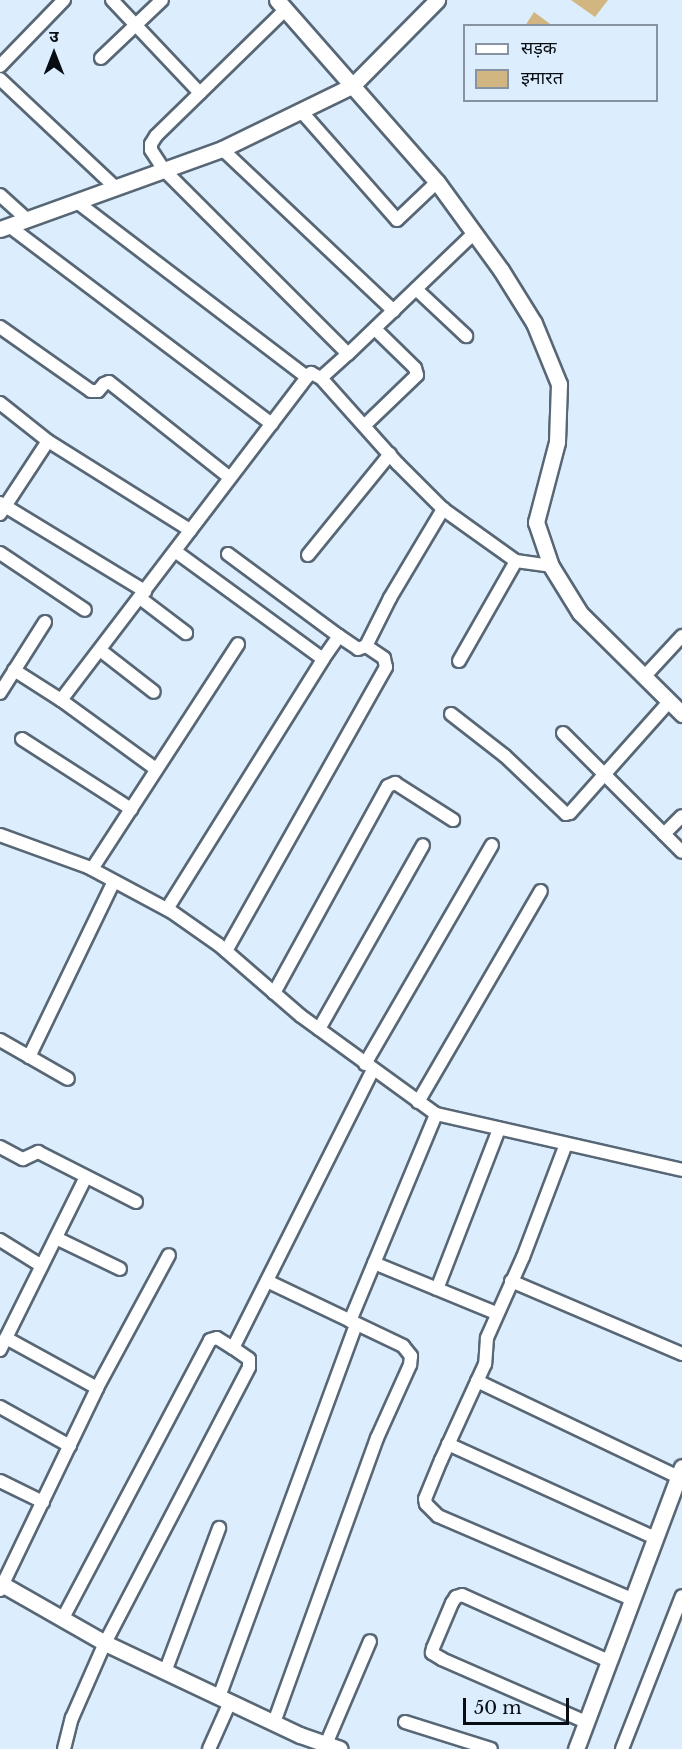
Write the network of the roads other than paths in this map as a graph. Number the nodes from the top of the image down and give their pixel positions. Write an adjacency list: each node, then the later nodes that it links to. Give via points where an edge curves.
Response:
1 (64, 0): 8 (street)
2 (112, 0): 6 (street)
3 (162, 0): 6 (street)
4 (437, 0): 10 (street)
5 (281, 5): 10 (street); 11 (street)
6 (137, 24): 7 (street); 11 (street)
7 (101, 58)
8 (0, 66)
9 (0, 79): 16 (street)
10 (352, 86): 12 (street); 15 (street)
11 (200, 93): 14 (street, via 151,144 154,158)
12 (301, 111): 13 (street); 15 (street, via 397,220)
13 (222, 149): 14 (street); 23 (street)
14 (164, 170): 16 (street); 27 (street)
15 (437, 182): 21 (street)
16 (116, 188): 18 (street)
17 (0, 195): 19 (street)
18 (77, 202): 19 (street); 28 (street)
19 (27, 219): 20 (street)
20 (4, 227): 31 (street)
21 (474, 233): 22 (street); 44 (street, via 534,322 559,384 557,442 536,522)
22 (416, 289): 23 (street); 26 (street)
23 (394, 310): 25 (street)
24 (0, 327): 35 (street, via 91,391 98,391 109,382)
25 (375, 329): 27 (street); 32 (street, via 415,368 417,375)
26 (465, 336)
27 (348, 354): 29 (street)
28 (307, 376): 29 (street, via 311,373); 31 (street)
29 (321, 378): 32 (street)
30 (0, 403): 33 (street)
31 (272, 424): 35 (street)
32 (365, 425): 34 (street)
33 (48, 441): 36 (street); 38 (street)
34 (390, 454): 37 (street); 42 (street)
35 (230, 478): 38 (street)
36 (1, 507): 45 (street)
37 (442, 509): 43 (street); 52 (street)
38 (190, 530): 39 (street)
39 (175, 551): 45 (street); 54 (street)
40 (0, 553): 46 (street)
41 (228, 554): 49 (street)
42 (308, 555)
43 (516, 561): 44 (street); 55 (street)
44 (550, 566): 57 (street, via 580,613)
45 (143, 595): 48 (street); 53 (street)
46 (85, 610)
47 (45, 622): 56 (street)
48 (186, 633)
49 (339, 636): 52 (street, via 358,649); 54 (street)
50 (682, 636): 57 (street)
51 (238, 644): 66 (street)
52 (366, 646): 80 (street, via 384,658 386,667)
53 (100, 650): 58 (street); 60 (street)
54 (323, 659): 79 (street)
55 (459, 661)
56 (14, 670): 59 (street); 60 (street)
57 (644, 677): 61 (street)
58 (154, 692)
59 (0, 693)
60 (61, 700): 66 (street)
61 (669, 702): 63 (street); 67 (street)
62 (451, 714): 67 (street, via 505,756 566,814)
63 (682, 714)
64 (563, 734): 67 (street)
65 (22, 739): 68 (street)
66 (156, 769): 68 (street)
67 (605, 773): 71 (street)
68 (131, 809): 76 (street)
69 (682, 816): 71 (street)
70 (453, 820): 81 (street, via 395,783 388,786)
71 (664, 834): 75 (street)
72 (0, 835): 76 (street)
73 (492, 845): 85 (street)
74 (423, 846): 82 (street)
75 (682, 852)
76 (92, 869): 77 (street)
77 (114, 881): 79 (street); 84 (street)
78 (541, 891): 87 (street)
79 (167, 909): 80 (street)
80 (226, 951): 81 (street)
81 (274, 993): 82 (street)
82 (319, 1029): 85 (street)
83 (0, 1040): 84 (street)
84 (29, 1057): 86 (street)
85 (369, 1067): 87 (street); 101 (street)
86 (68, 1079)
87 (418, 1102): 88 (street)
88 (436, 1114): 89 (street); 98 (street)
89 (499, 1129): 90 (street); 103 (street)
90 (566, 1144): 92 (street); 102 (street)
91 (0, 1147): 93 (street, via 23,1159 38,1152)
92 (682, 1170)
93 (86, 1177): 94 (street); 95 (street)
94 (136, 1202)
95 (56, 1238): 99 (street); 100 (street)
96 (0, 1240): 99 (street)
97 (169, 1255): 111 (street)
98 (374, 1263): 103 (street); 105 (street)
99 (42, 1266): 106 (street)
100 (120, 1269)
101 (267, 1281): 105 (street); 107 (street)
102 (511, 1281): 104 (street); 109 (street)
103 (437, 1289): 104 (street)
104 (496, 1313): 110 (street, via 487,1338 485,1364)
105 (353, 1323): 128 (street); 129 (street, via 408,1350 410,1365 377,1438)
106 (6, 1338): 108 (street); 111 (street)
107 (233, 1348): 123 (street, via 217,1338 210,1340); 125 (street, via 249,1359 249,1366)
108 (0, 1350)
109 (682, 1354)
110 (477, 1381): 113 (street); 115 (street)
111 (97, 1389): 114 (street)
112 (0, 1407): 114 (street)
113 (448, 1444): 119 (street); 122 (street, via 425,1499 438,1516)
114 (70, 1446): 117 (street)
115 (680, 1472): 119 (street)
116 (0, 1480): 117 (street)
117 (43, 1502): 120 (street)
118 (219, 1528): 127 (street)
119 (656, 1538): 122 (street)
120 (1, 1586): 123 (street)
121 (682, 1596): 137 (street)
122 (632, 1599): 126 (street)
123 (63, 1618): 125 (street)
124 (370, 1641): 132 (street)
125 (105, 1643): 127 (street); 133 (street, via 72,1718)
126 (609, 1661): 131 (street); 131 (street, via 462,1595 452,1603 433,1648 432,1653 442,1659)
127 (165, 1672): 128 (street)
128 (225, 1700): 129 (street); 134 (street)
129 (274, 1722): 132 (street)
130 (405, 1722): 135 (street)
131 (586, 1722): 136 (street)
132 (330, 1748)
133 (64, 1749)
134 (210, 1749)
135 (491, 1749)
136 (576, 1749)
137 (622, 1749)

